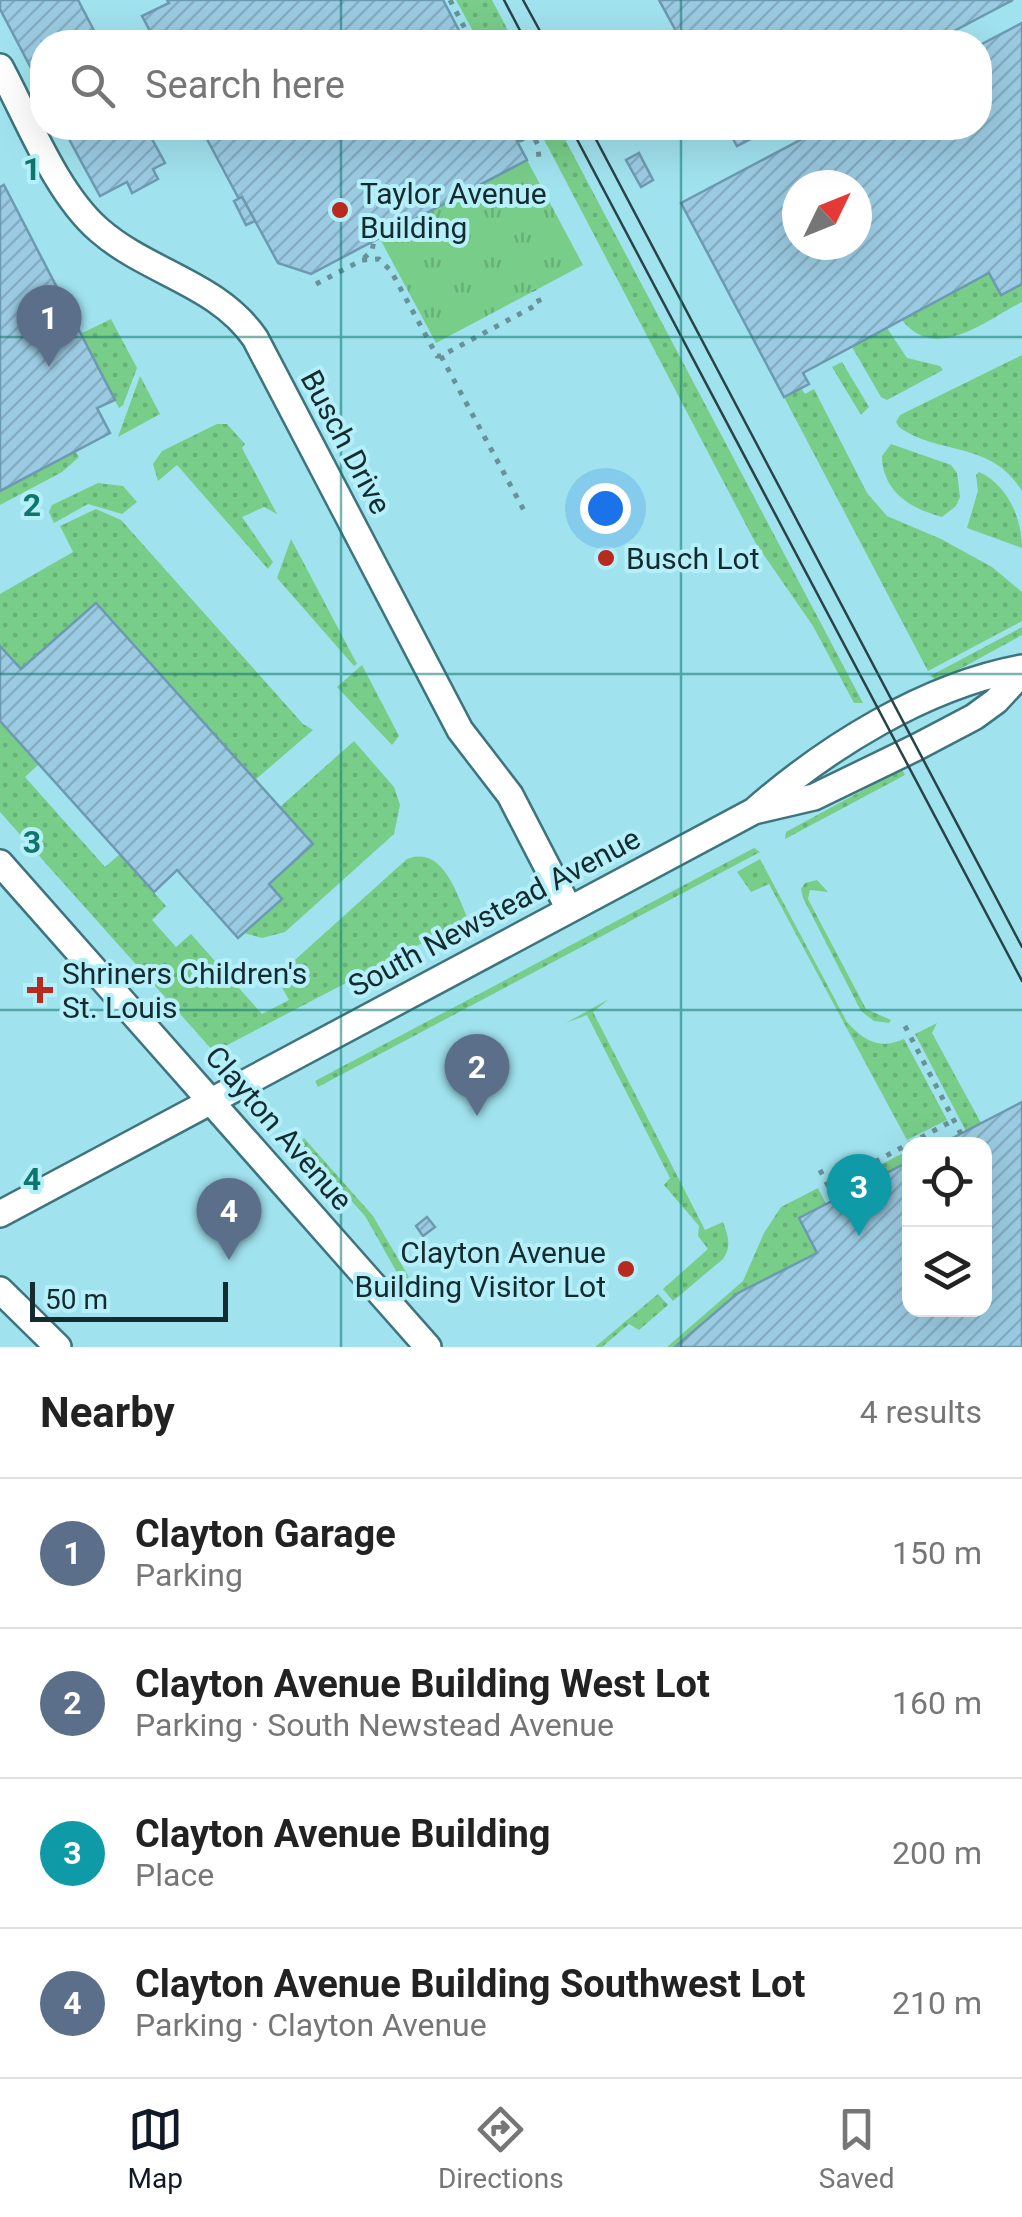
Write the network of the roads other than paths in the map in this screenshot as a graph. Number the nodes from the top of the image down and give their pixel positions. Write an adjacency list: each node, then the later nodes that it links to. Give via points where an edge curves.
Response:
1 (0, 67): 2 (street, Busch Drive)
2 (30, 124)
3 (38, 140): 7 (street, Busch Drive, via 91,222 123,248 226,304 255,338 460,730 510,795)
4 (1022, 670): 5 (street, South Newstead Avenue, via 957,684 854,738); 5 (street, South Newstead Avenue, via 974,717 814,796)
5 (754, 811): 7 (street, South Newstead Avenue)
6 (0, 863): 8 (street, Clayton Avenue)
7 (569, 909): 8 (street, South Newstead Avenue)
8 (210, 1100): 9 (street, South Newstead Avenue); 12 (street, Clayton Avenue)
9 (0, 1214)
10 (0, 1290): 11 (street)
11 (58, 1347)
12 (428, 1347)

